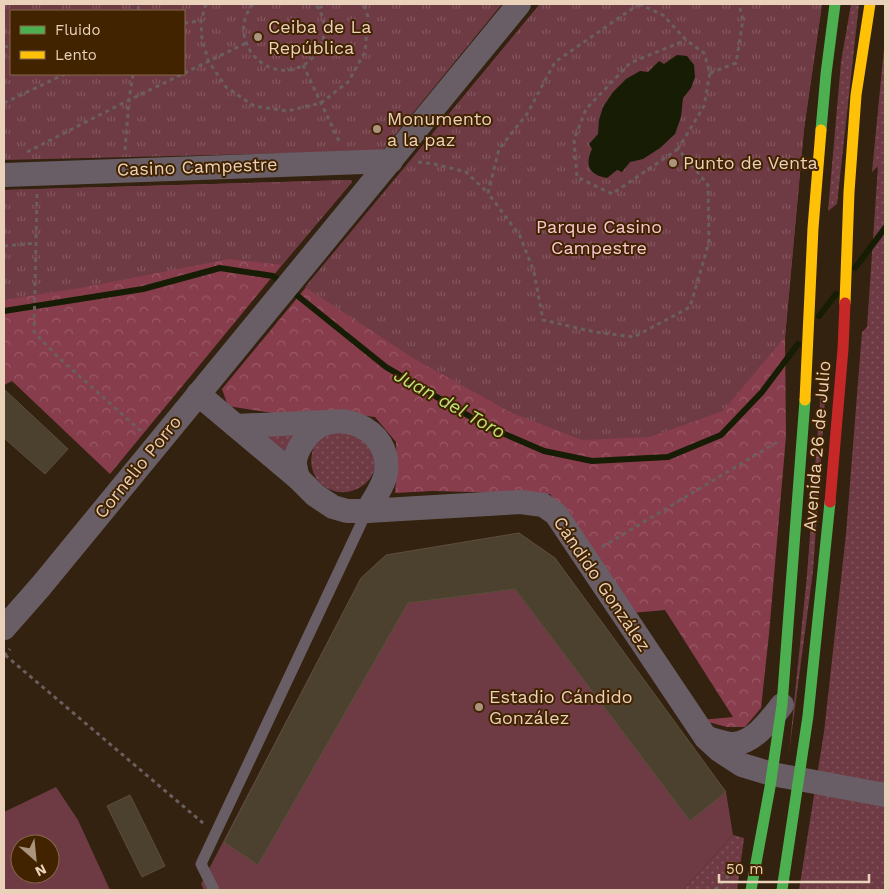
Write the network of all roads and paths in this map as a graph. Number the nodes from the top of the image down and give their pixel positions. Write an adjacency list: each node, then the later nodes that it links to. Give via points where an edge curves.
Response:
1 (139, 4): 13 (path)
2 (206, 4): 14 (path)
3 (253, 4): 17 (path, via 244,19)
4 (315, 4): 12 (path)
5 (328, 4): 12 (path)
6 (364, 4): 27 (path, via 368,17 365,52 348,82)
7 (519, 4): 31 (street)
8 (639, 4): 16 (path, via 663,15); 35 (path, via 556,62 526,114 499,149)
9 (739, 4): 21 (path, via 743,20 736,63)
10 (835, 4): 48 (main road, Avenida 26 de Julio, via 813,228 806,388)
11 (870, 4): 51 (main road, Avenida 26 de Julio, via 856,95 843,349 830,505 810,706)
12 (319, 8): 19 (path, via 325,31 322,44 314,57)
13 (138, 10)
14 (201, 21): 15 (path); 18 (path, via 202,40)
15 (185, 24)
16 (686, 40): 21 (path, via 704,53); 29 (path, via 630,63 586,109 574,140 577,177 612,194)
17 (246, 43): 18 (path); 19 (path, via 262,64 290,70)
18 (209, 62): 20 (path); 27 (path, via 226,87 254,106 288,111)
19 (303, 65): 27 (path)
20 (185, 73)
21 (710, 73): 29 (path, via 704,106)
22 (63, 75): 26 (path)
23 (133, 75): 25 (path)
24 (182, 75): 25 (path)
25 (129, 100): 30 (path); 32 (path)
26 (4, 103)
27 (321, 103): 28 (path)
28 (340, 144)
29 (678, 149): 35 (path, via 708,185 709,242 690,307 634,337 543,320 534,272 520,236)
30 (26, 152)
31 (391, 160): 32 (street, Casino Campestre); 35 (path, via 434,164 466,172); 38 (street, Cornelio Porro)
32 (123, 170): 33 (street, Casino Campestre)
33 (4, 174)
34 (38, 189): 36 (path)
35 (488, 193)
36 (36, 243): 37 (path); 42 (path, via 34,332)
37 (4, 246)
38 (198, 394): 40 (street, Cándido González); 42 (street, Cornelio Porro)
39 (333, 422): 40 (street); 43 (street, via 316,427 298,449 295,463); 44 (street, via 362,425 383,448 385,478)
40 (236, 426): 43 (street, Cándido González)
41 (786, 436): 45 (path)
42 (156, 445): 46 (street, Cornelio Porro)
43 (298, 478): 44 (street, Cándido González, via 333,507)
44 (367, 511): 45 (street, Cándido González, via 521,502 543,504 556,514); 53 (lane)
45 (584, 557): 49 (street, Cándido González)
46 (4, 628)
47 (6, 654): 53 (path)
48 (782, 705): 49 (street, via 766,726 750,738 734,744); 50 (main road, Avenida 26 de Julio)
49 (706, 738): 50 (street, Cándido González, via 742,764)
50 (772, 774): 51 (street, Cándido González); 57 (main road, Avenida 26 de Julio)
51 (799, 779): 52 (street, Cándido González); 58 (main road, Avenida 26 de Julio)
52 (885, 794)
53 (215, 834): 55 (lane, via 201,864)
54 (731, 873): 56 (path)
55 (214, 890)
56 (715, 890)
57 (751, 890)
58 (782, 890)

